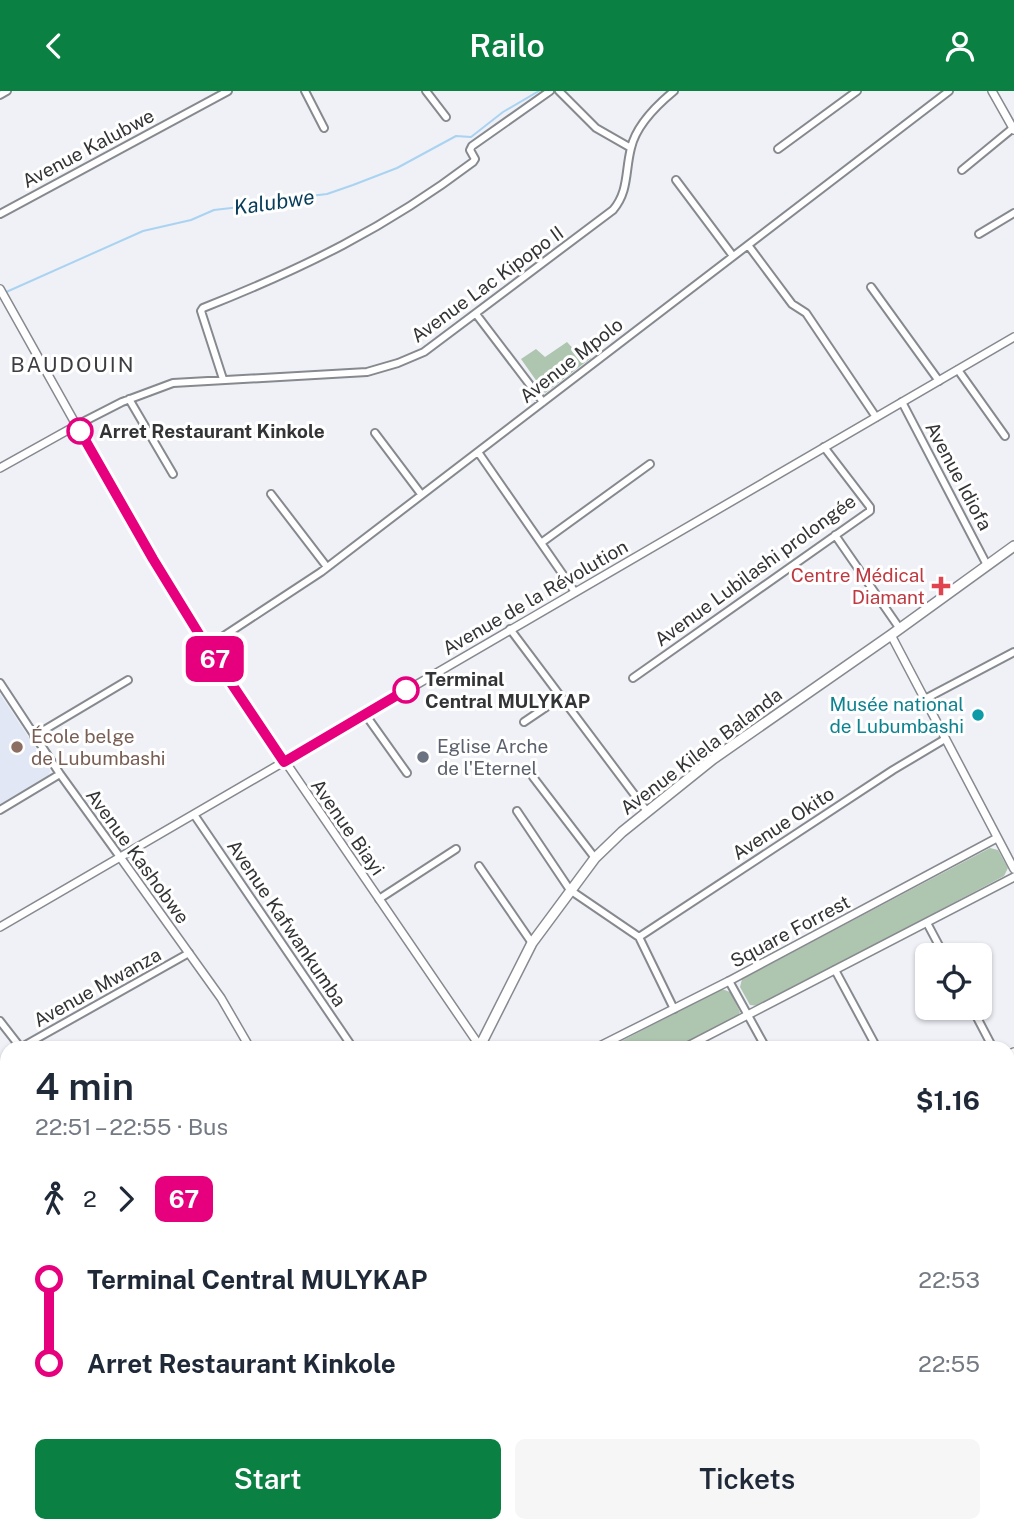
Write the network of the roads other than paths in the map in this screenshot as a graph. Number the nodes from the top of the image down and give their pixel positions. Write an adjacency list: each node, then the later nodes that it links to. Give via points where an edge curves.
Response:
1 (7, 91): 11 (street)
2 (228, 91): 20 (street, Avenue Kalubwe)
3 (305, 91): 13 (street)
4 (426, 91): 12 (street)
5 (550, 91): 29 (street, via 472,146 473,162 408,209 286,275 203,307)
6 (559, 91): 15 (street, via 596,128)
7 (674, 91): 15 (street, Avenue Lac Kipopo II, via 647,119)
8 (858, 91): 16 (street)
9 (949, 91): 22 (street, Avenue Mpolo)
10 (992, 91): 14 (street)
11 (0, 95)
12 (446, 117)
13 (324, 128)
14 (1013, 129): 17 (street)
15 (631, 148): 26 (street, Avenue Lac Kipopo II, via 626,187 613,210)
16 (778, 149)
17 (962, 170)
18 (676, 180): 23 (street)
19 (1014, 213): 21 (street)
20 (0, 214)
21 (979, 234)
22 (748, 245): 23 (street, Avenue Mpolo); 34 (street, via 792,304 806,313)
23 (733, 256): 32 (street, Avenue Mpolo)
24 (871, 287): 30 (street)
25 (1, 291): 35 (street, Avenue Biayi)
26 (477, 314): 29 (street, Avenue Lac Kipopo II, via 424,352 378,369); 32 (street)
27 (1014, 337): 28 (street, Avenue de la Révolution)
28 (958, 370): 30 (street, Avenue de la Révolution); 37 (street)
29 (223, 379): 31 (street, Avenue Lac Kipopo II, via 173,383)
30 (939, 381): 33 (street, Avenue de la Révolution)
31 (129, 399): 35 (street, Avenue Lac Kipopo II); 42 (street)
32 (543, 402): 39 (street, Avenue Mpolo)
33 (902, 402): 34 (street, Avenue de la Révolution); 48 (street, Avenue Idiofa)
34 (876, 418): 38 (street, Avenue de la Révolution)
35 (77, 425): 41 (street); 54 (street, Avenue Biayi)
36 (375, 433): 44 (street)
37 (1005, 436)
38 (824, 447): 45 (street, Avenue Lubilashi prolongée, via 871,508); 50 (street, Avenue de la Révolution)
39 (478, 452): 44 (street, Avenue Mpolo); 46 (street)
40 (650, 464): 46 (street)
41 (0, 468)
42 (173, 474)
43 (271, 494): 49 (street)
44 (421, 494): 49 (street, Avenue Mpolo)
45 (835, 535): 52 (street); 56 (street, Avenue Lubilashi prolongée)
46 (541, 543): 50 (street)
47 (1014, 546): 48 (main road, Avenue Kilela Balanda)
48 (987, 565): 52 (main road, Avenue Kilela Balanda)
49 (327, 567): 54 (street, Avenue Mpolo)
50 (575, 591): 51 (street, Avenue de la Révolution)
51 (510, 629): 59 (street); 61 (street, Avenue de la Révolution)
52 (900, 629): 53 (main road, Avenue Kilela Balanda)
53 (891, 635): 60 (street); 70 (main road, Avenue Kilela Balanda)
54 (207, 647): 65 (street, Avenue Biayi)
55 (1014, 652): 60 (street)
56 (633, 678)
57 (128, 680): 63 (street)
58 (0, 683): 63 (street, Avenue Kashobwe)
59 (561, 697): 62 (street); 70 (street)
60 (925, 699): 64 (street)
61 (365, 714): 65 (street, Avenue de la Révolution); 66 (street)
62 (524, 722)
63 (34, 736): 67 (street, Avenue Kashobwe)
64 (945, 739): 73 (street); 84 (street, Avenue Okito)
65 (284, 762): 72 (street, Avenue de la Révolution); 81 (street, Avenue Biayi)
66 (407, 773)
67 (60, 774): 69 (street); 75 (street, Avenue Kashobwe)
68 (533, 778): 76 (street)
69 (0, 810)
70 (646, 810): 76 (main road, Avenue Kilela Balanda)
71 (517, 811): 80 (street)
72 (195, 815): 75 (street, Avenue de la Révolution); 97 (street, Avenue Kafwankumba)
73 (998, 838): 78 (street); 89 (street, Square Forrest)
74 (456, 849): 81 (street)
75 (120, 857): 83 (street, Avenue de la Révolution); 87 (street, Avenue Kashobwe)
76 (596, 858): 80 (main road, Avenue Kilela Balanda)
77 (479, 866): 85 (street)
78 (1014, 869)
79 (1014, 877): 82 (street)
80 (570, 890): 84 (street); 85 (main road, Avenue Kilela Balanda)
81 (379, 899): 98 (street, Avenue Biayi)
82 (927, 923): 86 (street); 88 (street)
83 (0, 927)
84 (639, 937): 90 (street)
85 (532, 943): 99 (main road, Avenue Kilela Balanda)
86 (938, 943)
87 (189, 953): 95 (street, Avenue Mwanza); 96 (street, Avenue Kashobwe)
88 (835, 969): 91 (street); 103 (street)
89 (729, 981): 90 (street, Square Forrest); 91 (street)
90 (674, 1009): 100 (street, Square Forrest)
91 (748, 1015): 101 (street); 102 (street)
92 (978, 1020): 104 (street)
93 (0, 1021): 94 (street)
94 (16, 1041)
95 (33, 1041)
96 (246, 1041)
97 (348, 1041)
98 (476, 1041)
99 (483, 1041)
100 (610, 1041)
101 (698, 1041)
102 (761, 1041)
103 (873, 1041)
104 (989, 1041)

